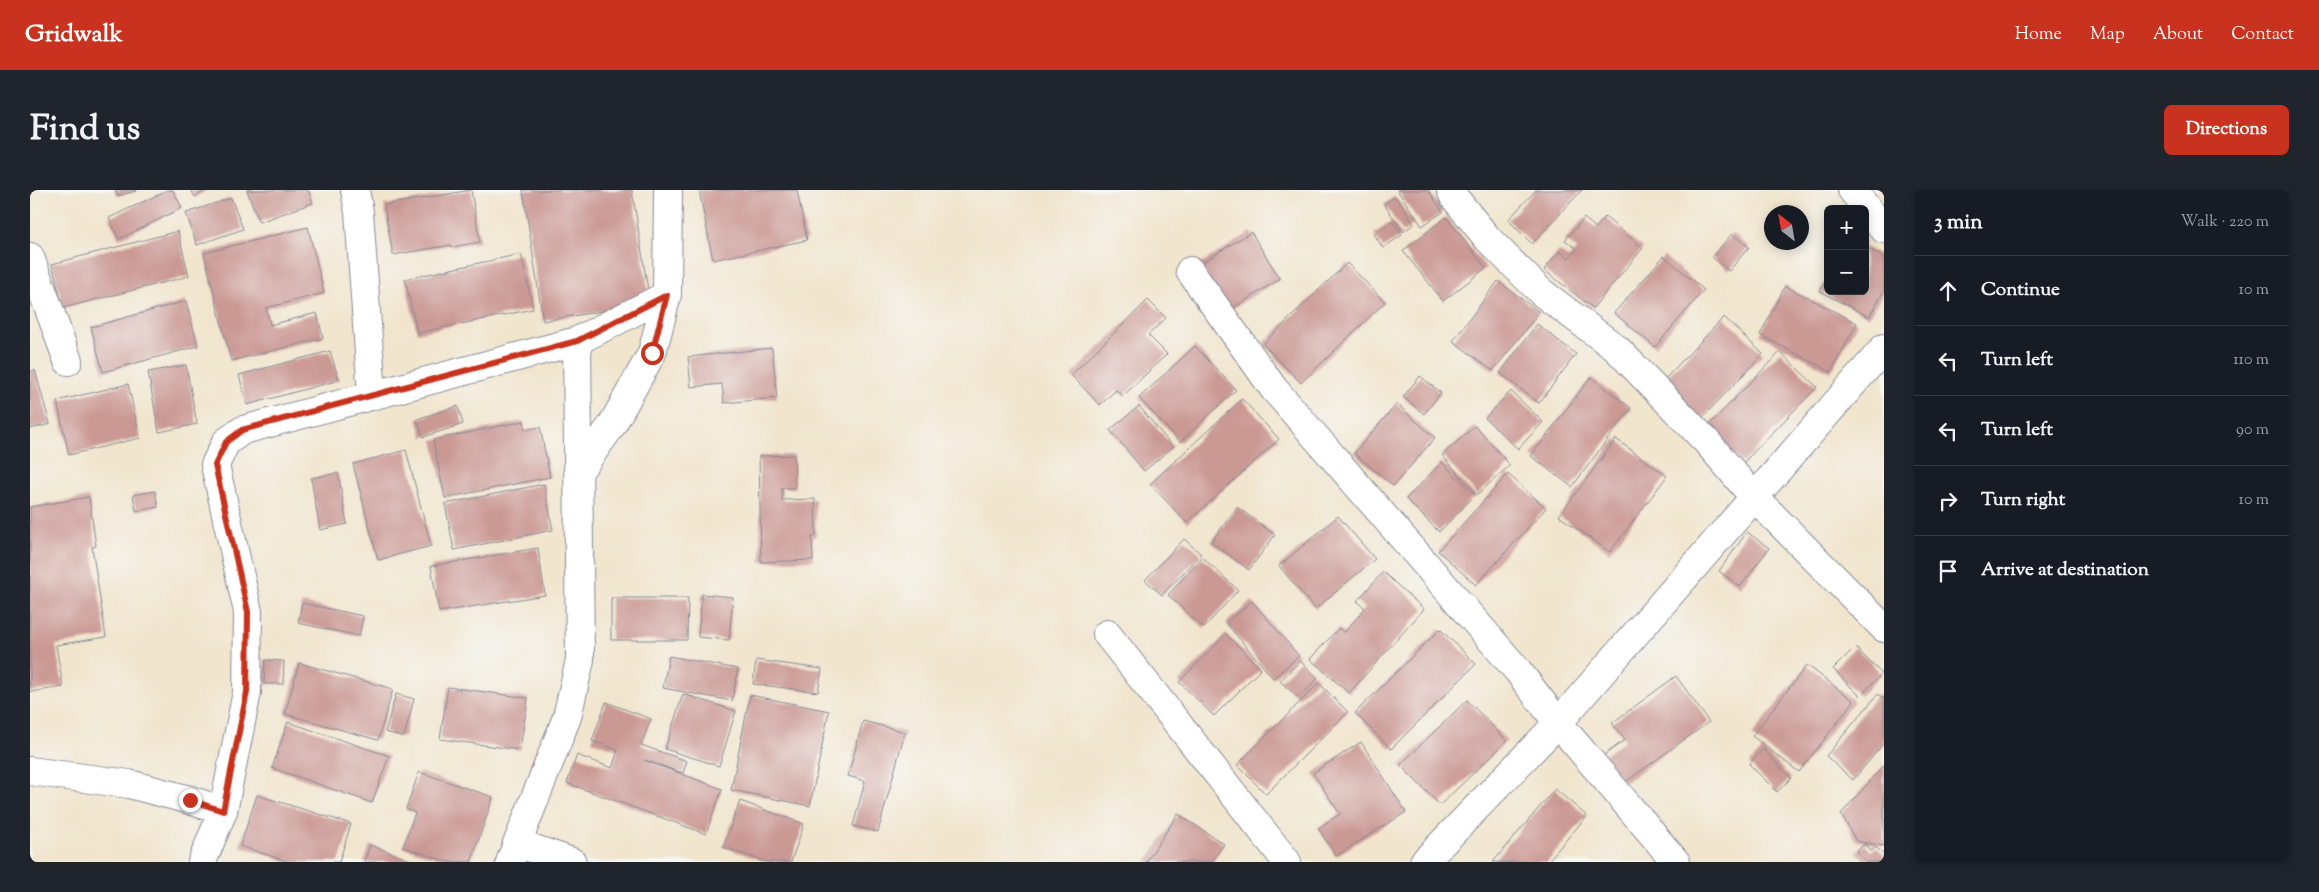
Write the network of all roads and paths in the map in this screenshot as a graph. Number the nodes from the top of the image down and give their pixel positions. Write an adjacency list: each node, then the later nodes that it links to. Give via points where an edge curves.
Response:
1 (355, 190): 12 (street)
2 (668, 190): 8 (street)
3 (1451, 190): 14 (street, via 1488,239 1541,292 1617,349 1707,442)
4 (1852, 190): 5 (street)
5 (1884, 229)
6 (30, 257): 11 (street)
7 (1190, 271): 17 (street, via 1274,389 1518,671)
8 (667, 295): 9 (street); 13 (street, via 652,353 612,425)
9 (577, 341): 12 (street); 13 (street)
10 (1884, 348): 14 (street)
11 (68, 360)
12 (372, 396): 19 (street, via 242,430 226,442 215,465 248,612 247,692)
13 (579, 472): 20 (street, via 580,660 567,717)
14 (1754, 497): 15 (street); 17 (street)
15 (1884, 628)
16 (1107, 634): 23 (street)
17 (1558, 723): 24 (street); 25 (street)
18 (30, 771): 19 (street, via 129,784)
19 (223, 811): 21 (street)
20 (514, 852): 22 (street)
21 (202, 862)
22 (572, 862)
23 (1287, 862)
24 (1424, 862)
25 (1676, 862)

